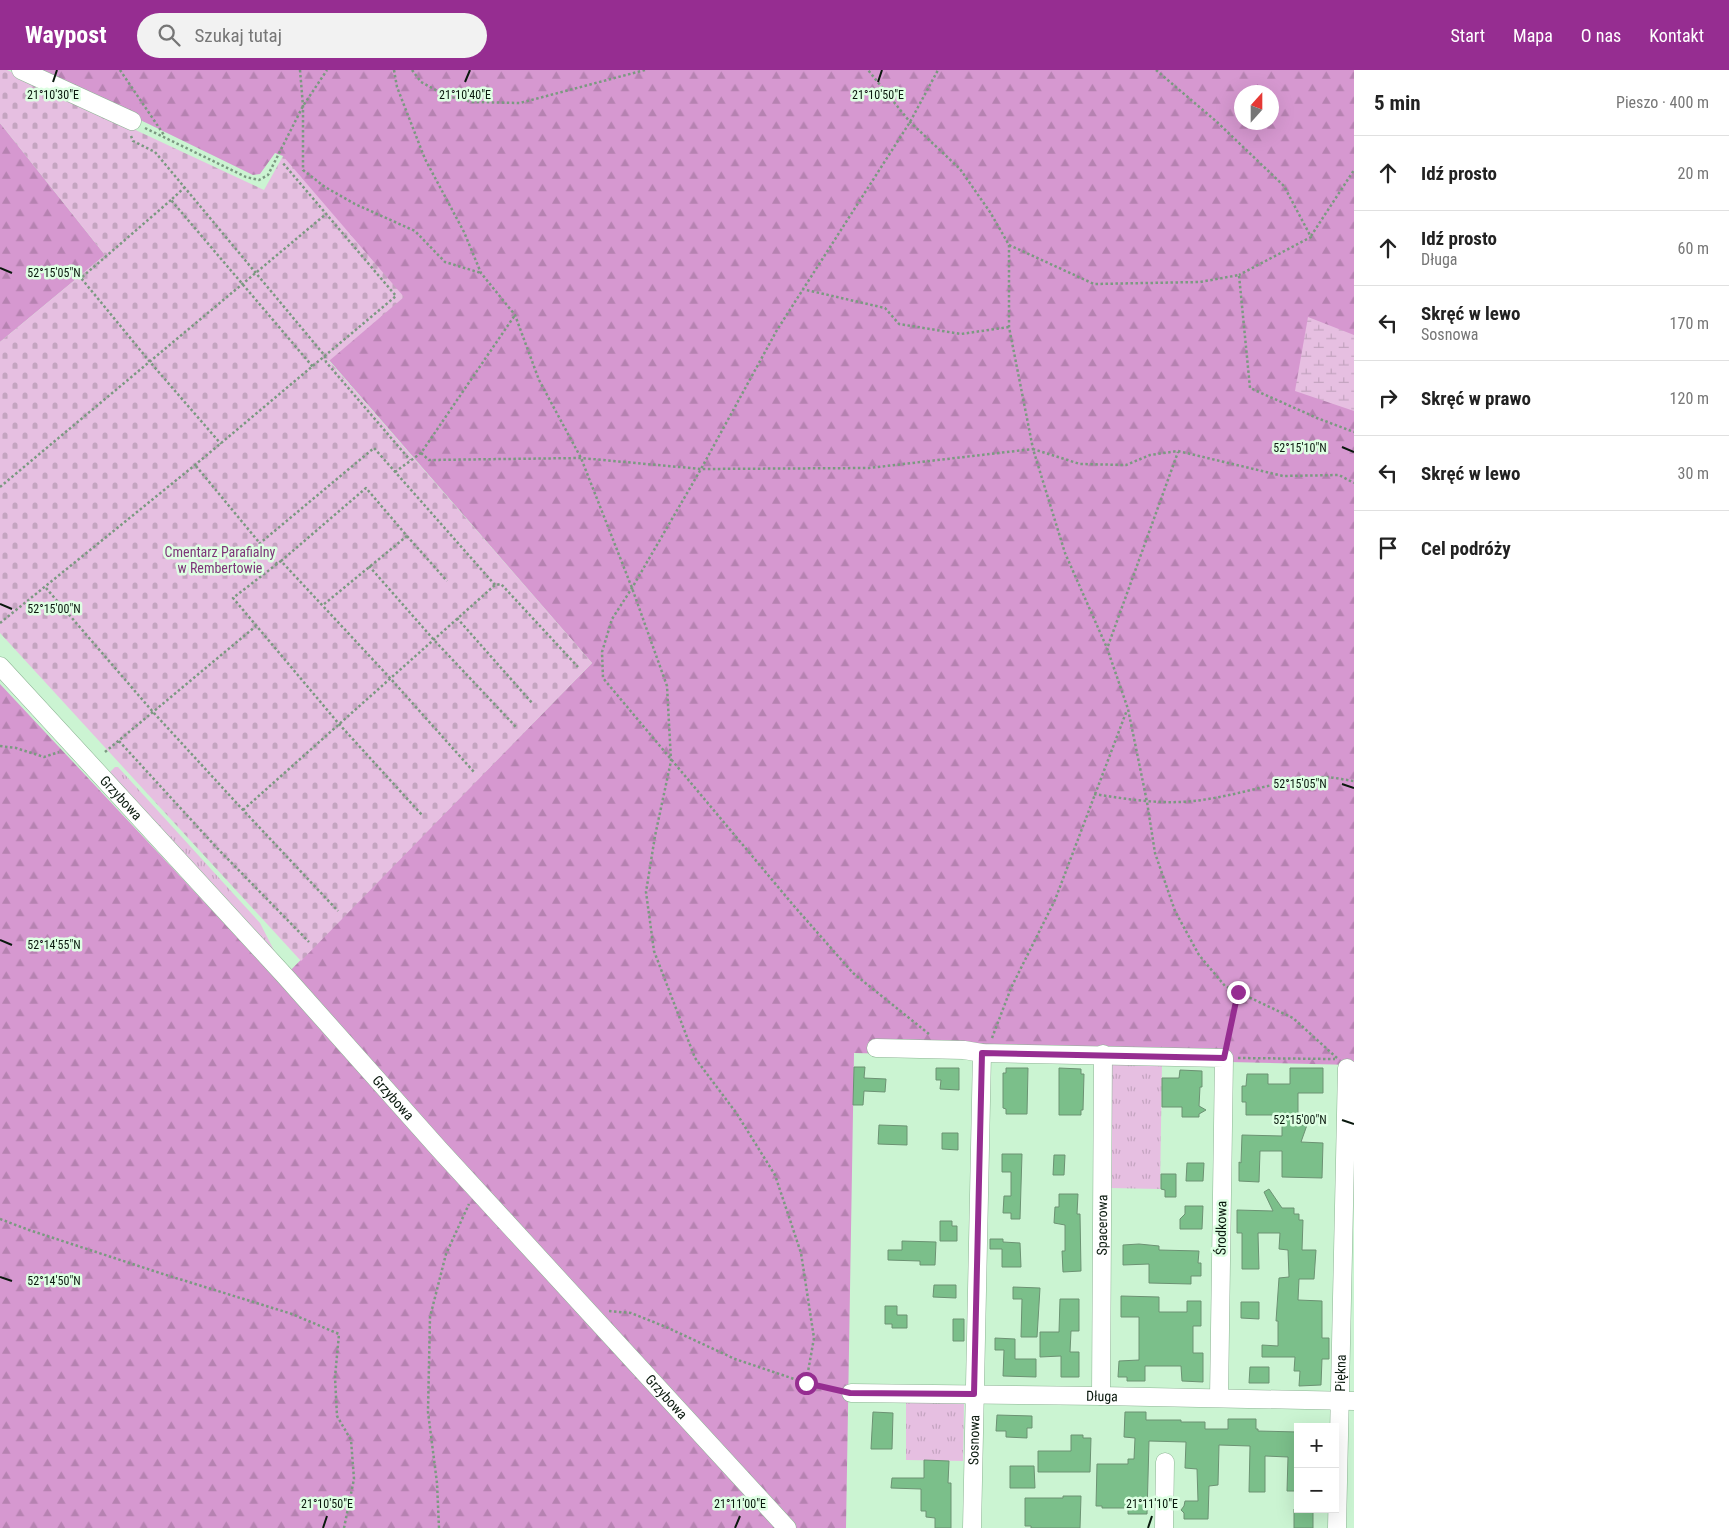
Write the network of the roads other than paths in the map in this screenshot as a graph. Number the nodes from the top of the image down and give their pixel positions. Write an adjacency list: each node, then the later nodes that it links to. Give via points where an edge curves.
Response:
1 (21, 70): 2 (street)
2 (131, 128)
3 (0, 666): 14 (street, Grzybowa)
4 (876, 1048): 5 (street)
5 (982, 1053): 6 (street); 9 (street, Sosnowa)
6 (1103, 1054): 10 (street, Spacerowa); 11 (street, Środkowa, via 1224,1058)
7 (1346, 1068): 12 (street, Piękna)
8 (850, 1393): 9 (street, Długa)
9 (974, 1394): 10 (street, Długa); 15 (street, Sosnowa)
10 (1100, 1396): 11 (street, Długa)
11 (1219, 1398): 12 (street, Długa)
12 (1347, 1402): 17 (street, Piękna)
13 (1165, 1462): 16 (street)
14 (787, 1528)
15 (972, 1528)
16 (1164, 1528)
17 (1338, 1528)

